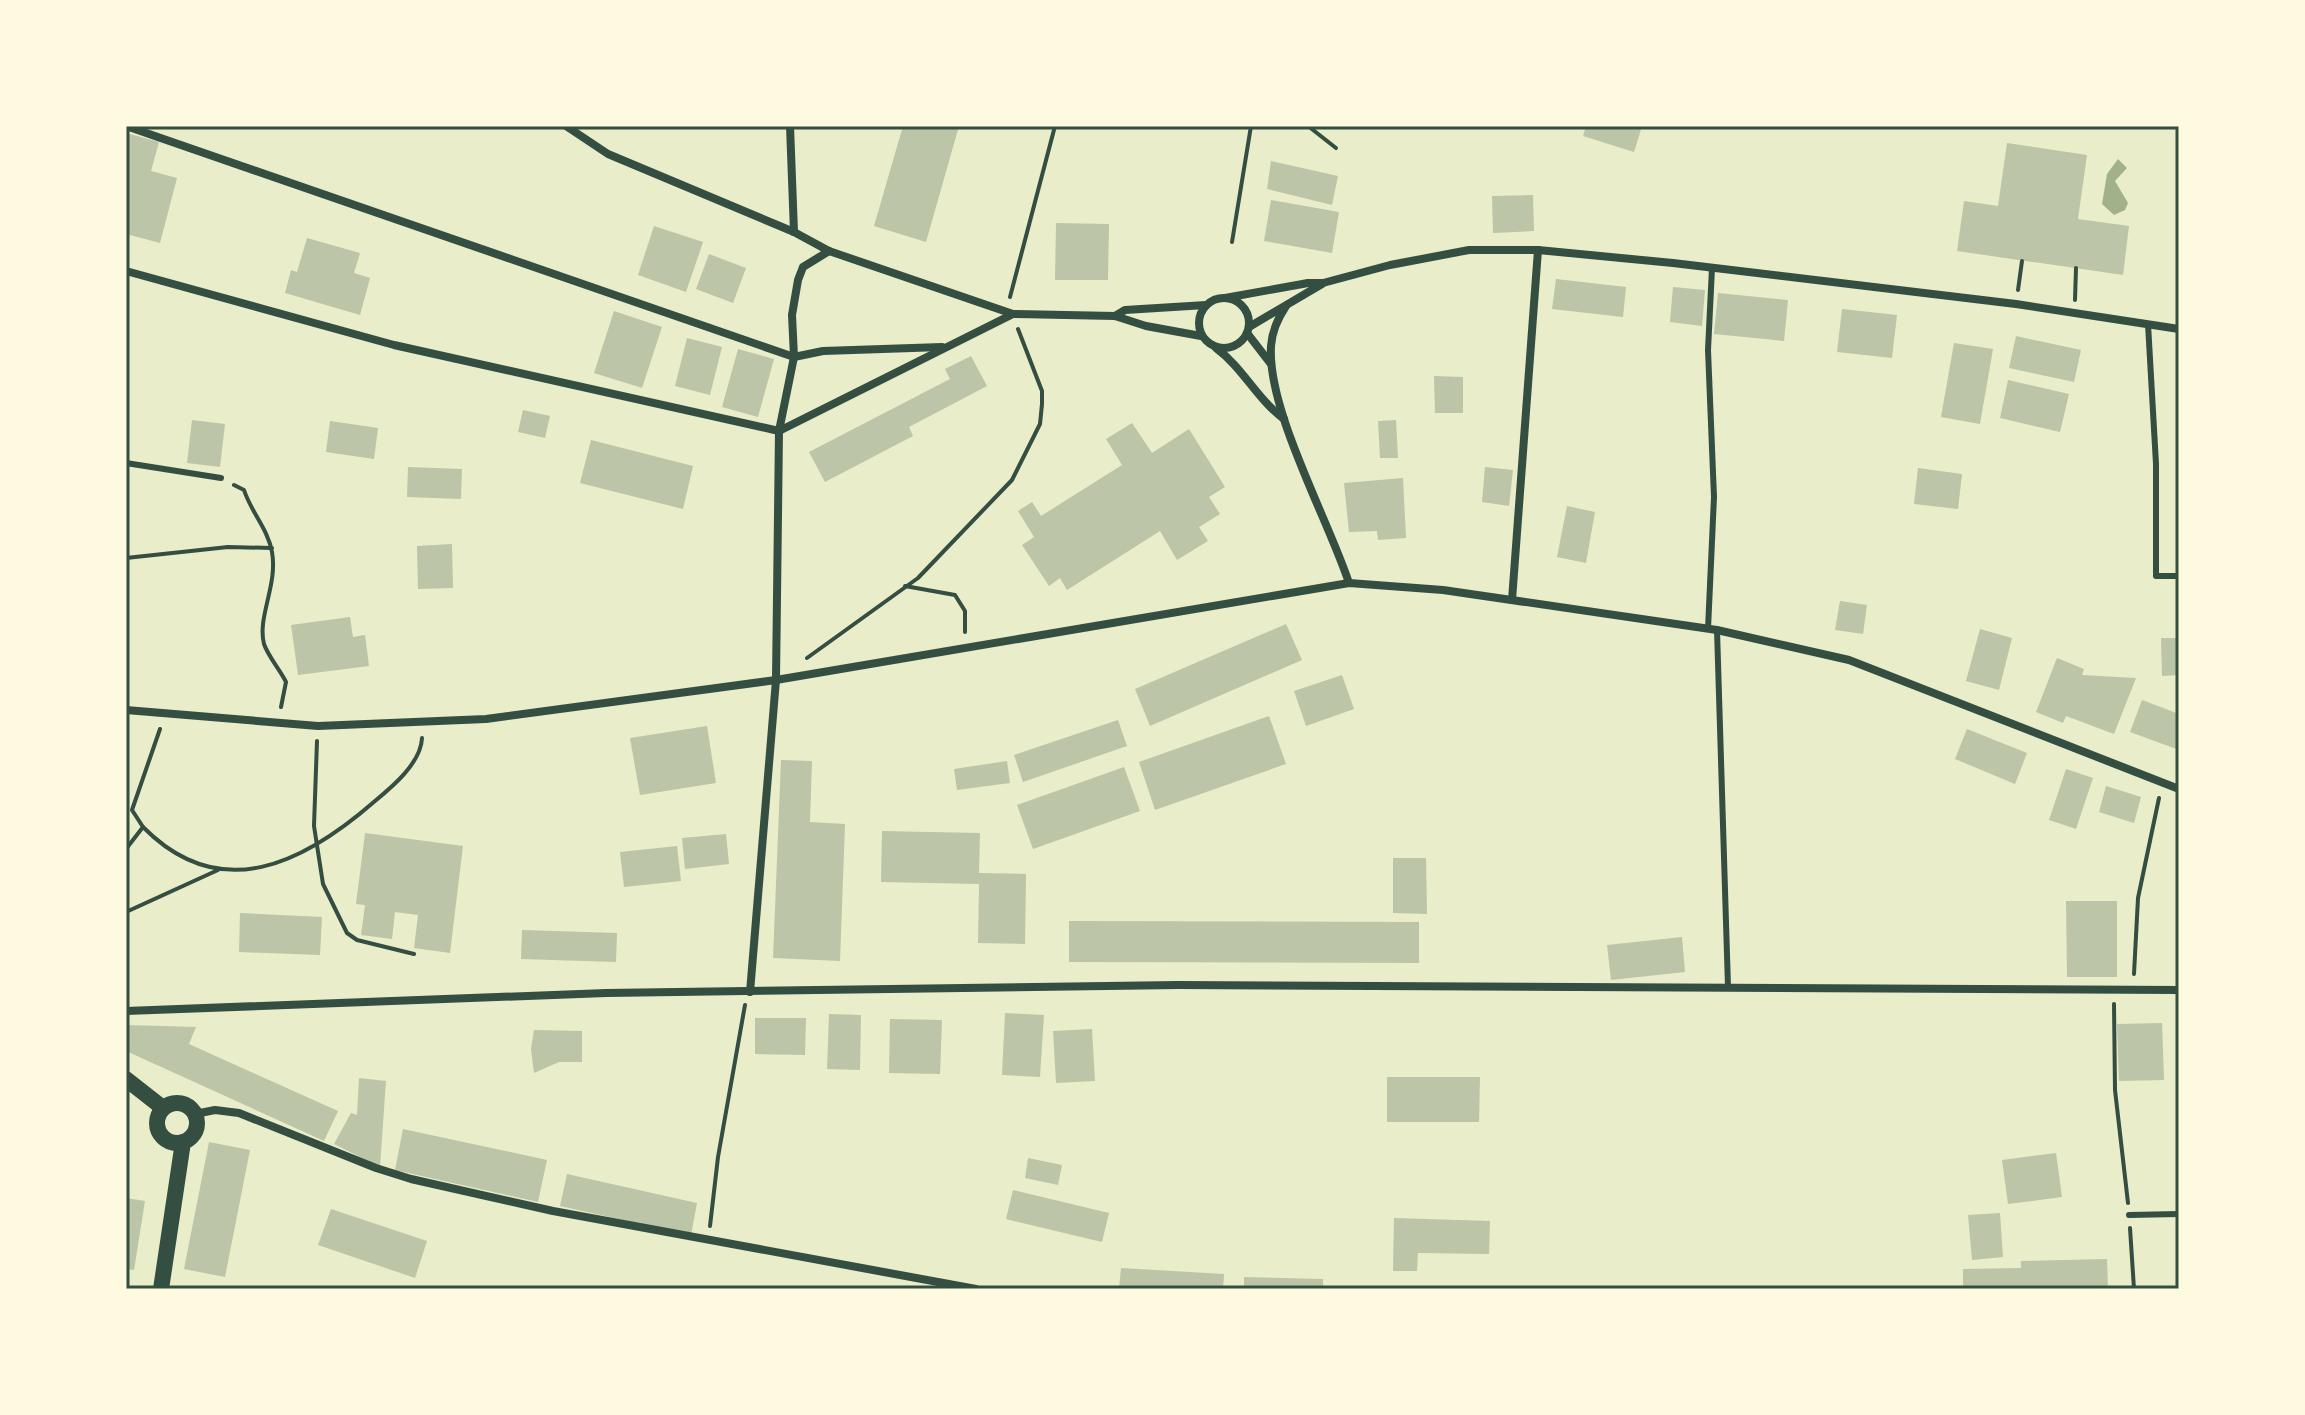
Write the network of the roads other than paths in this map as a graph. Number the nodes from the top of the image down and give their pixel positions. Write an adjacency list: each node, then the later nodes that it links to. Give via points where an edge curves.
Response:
1 (126, 126): 21 (street)
2 (566, 126): 4 (street, via 608,154)
3 (790, 126): 4 (street)
4 (794, 232): 6 (street)
5 (1538, 250): 7 (street); 9 (street, via 1469,250); 29 (street)
6 (829, 251): 13 (street); 21 (street, via 803,267 798,280 792,315)
7 (1712, 268): 15 (street); 30 (lane, via 1708,350)
8 (126, 271): 24 (street, via 394,345)
9 (1323, 283): 10 (street); 12 (street)
10 (1225, 298): 11 (street); 17 (street, via 1243,307)
11 (1206, 305): 14 (street, via 1136,309); 18 (street, via 1198,319)
12 (1286, 306): 17 (street); 22 (street, via 1273,331)
13 (1013, 314): 14 (street); 19 (street)
14 (1115, 316): 18 (street)
15 (2148, 324): 16 (street); 27 (lane, via 2156,576)
16 (2179, 329)
17 (1248, 330): 20 (street, via 1230,348); 22 (street)
18 (1201, 336): 20 (street)
19 (946, 347): 21 (street, via 823,351); 24 (street)
20 (1214, 347): 23 (street)
21 (794, 357): 24 (street)
22 (1273, 368): 23 (street)
23 (1284, 419): 28 (street)
24 (779, 431): 31 (street)
25 (126, 463): 26 (lane)
26 (221, 478)
27 (2179, 576)
28 (1349, 583): 29 (street); 31 (street)
29 (1512, 600): 30 (street)
30 (1713, 629): 33 (street, via 1849,660); 34 (lane)
31 (776, 680): 32 (street, via 422,724 318,726); 36 (street)
32 (126, 710)
33 (2179, 789)
34 (1728, 987): 35 (street); 36 (street, via 1178,985)
35 (2179, 990)
36 (750, 992): 37 (street)
37 (126, 1011)
38 (126, 1079): 39 (main road)
39 (163, 1108): 40 (main road, via 180,1103); 41 (main road, via 157,1120 159,1133 169,1142)
40 (195, 1114): 41 (main road, via 195,1131); 45 (street, via 239,1113 411,1179)
41 (183, 1142): 44 (main road)
42 (2179, 1214): 43 (lane)
43 (2129, 1215)
44 (161, 1289)
45 (976, 1289)

